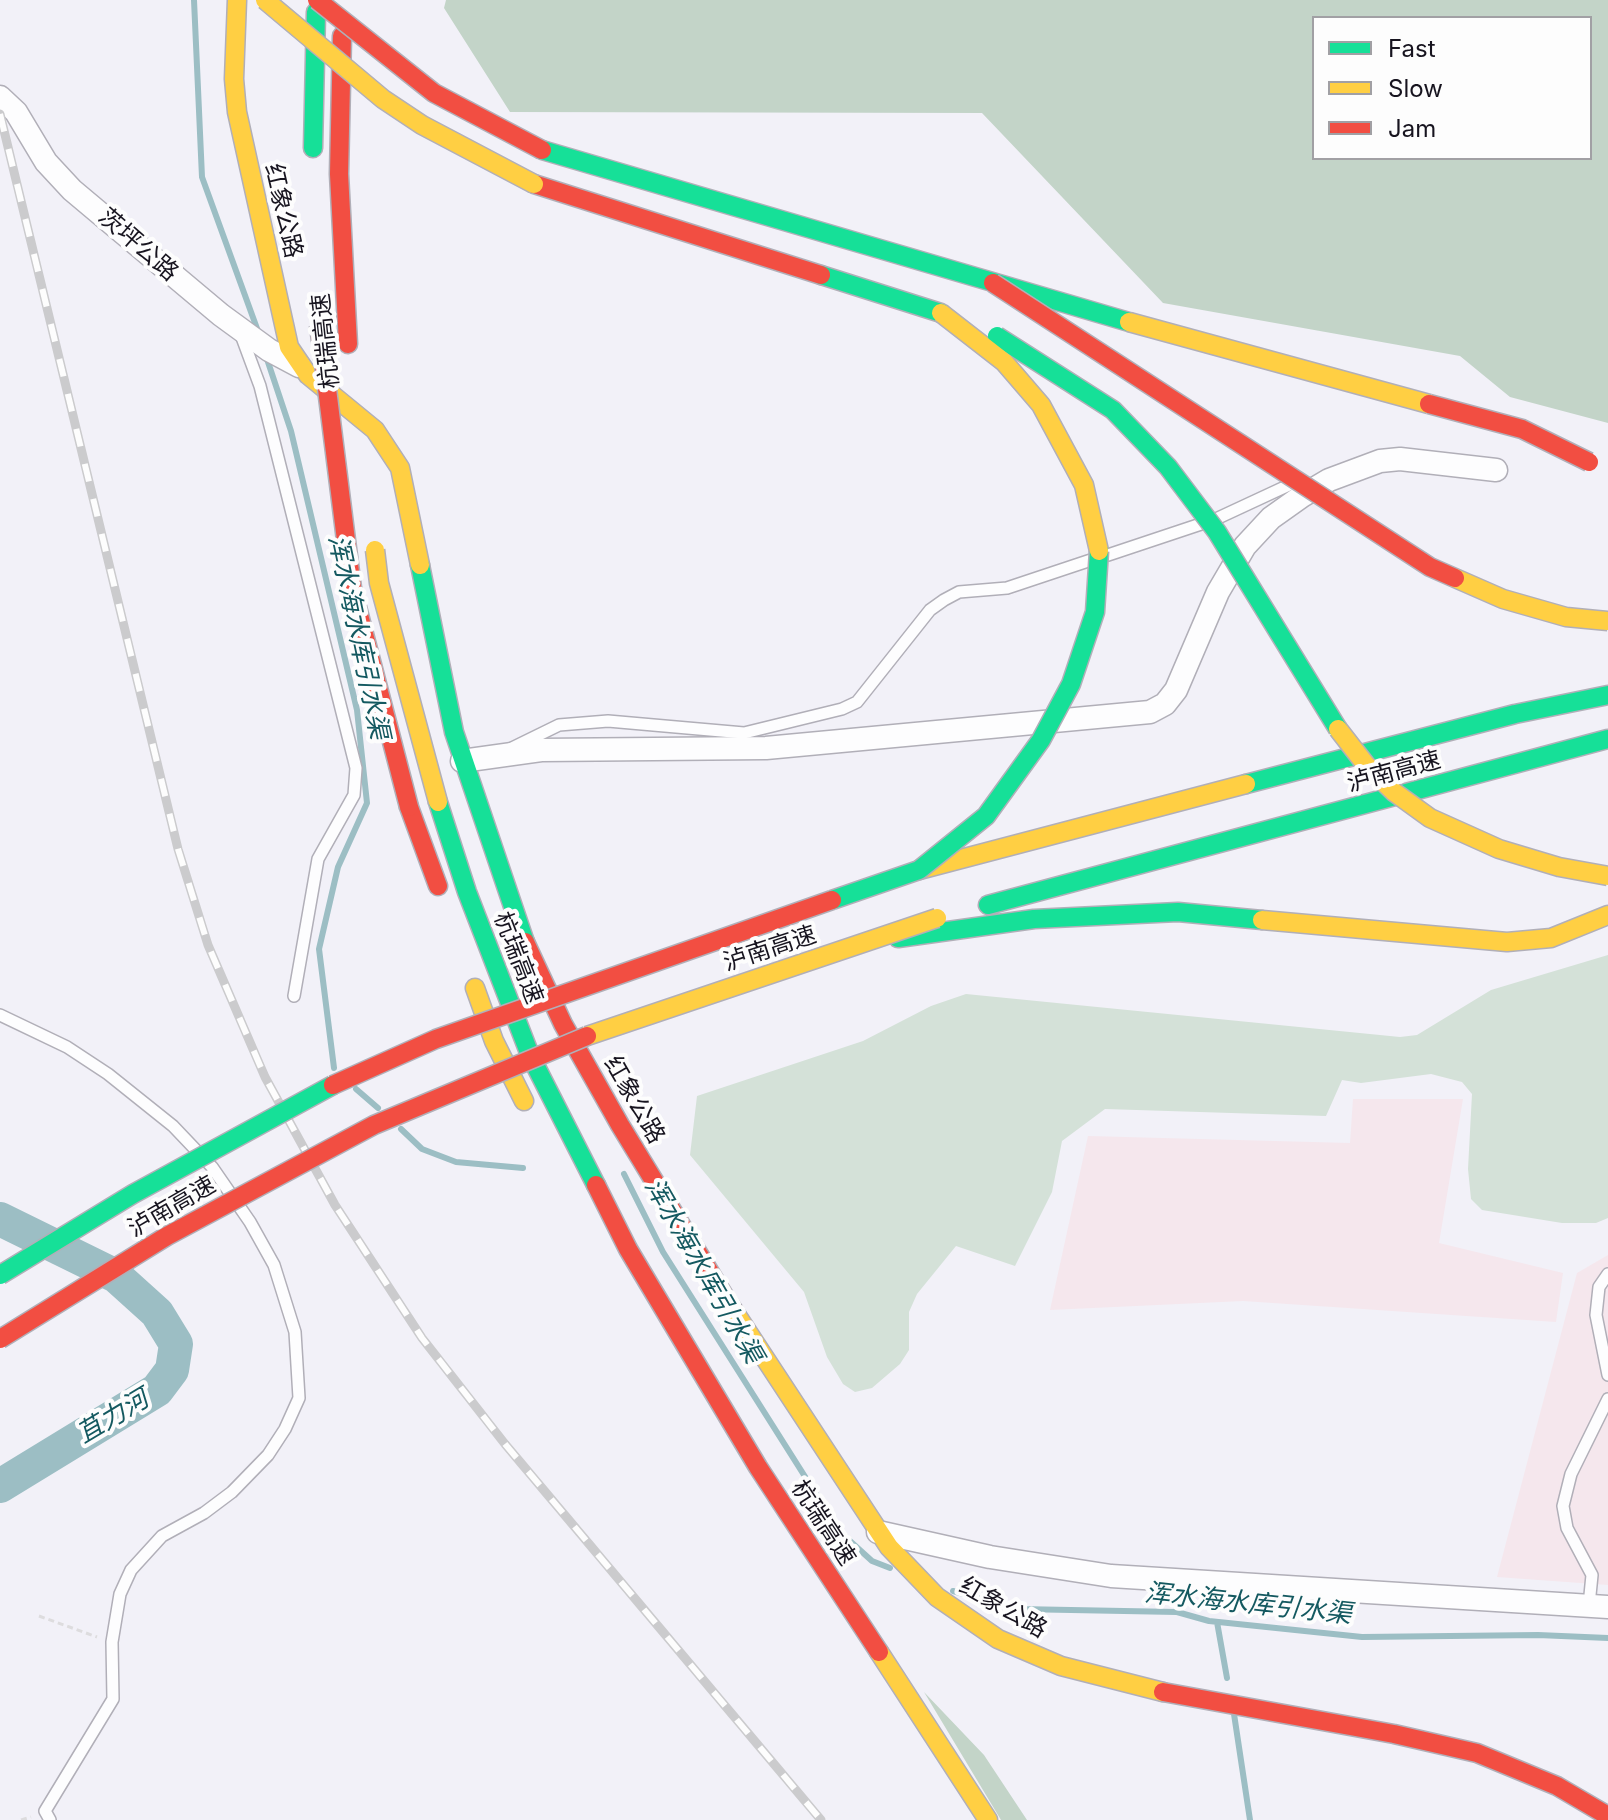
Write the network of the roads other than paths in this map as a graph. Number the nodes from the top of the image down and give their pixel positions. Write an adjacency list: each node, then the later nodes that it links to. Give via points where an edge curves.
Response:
1 (237, 0): 12 (main road, 红象公路, via 237,112 285,333)
2 (265, 0): 8 (main road, bridge, via 383,99 534,184)
3 (317, 0): 6 (main road); 7 (main road, bridge, via 434,93 542,150)
4 (344, 0): 11 (main road, 杭瑞高速, via 339,174)
5 (0, 97): 10 (street, 茨坪公路, via 16,112 58,177)
6 (313, 169)
7 (993, 283): 17 (main road, bridge, via 1522,429); 19 (main road, bridge, via 1430,567 1503,599 1566,617)
8 (941, 313): 24 (main road, bridge, via 1004,362 1058,430 1093,514 1100,564 1095,612 1081,660 1041,740 986,816); 25 (main road, bridge, via 1008,341 1065,376 1113,410 1168,467 1217,532 1333,723 1394,792 1430,818 1499,849)
9 (318, 317): 26 (main road, 杭瑞高速, bridge, via 352,588 409,807)
10 (242, 330): 12 (street, 茨坪公路); 30 (lane, via 356,768 354,795 318,859)
11 (349, 352)
12 (301, 367): 23 (main road, 红象公路, via 375,430 400,468 440,677)
13 (354, 389): 14 (main road, 杭瑞高速)
14 (362, 448)
15 (1357, 468): 16 (street, via 1400,459); 22 (lane, via 1324,470 1235,512 1007,588 959,592 930,610 857,702 842,709 744,733 608,721 559,725); 22 (street, via 1302,496 1255,534 1218,592 1176,690 1150,712 766,748 541,750)
16 (1496, 470)
17 (1608, 474)
18 (374, 538): 42 (main road, 杭瑞高速, bridge, via 379,583 438,802 530,1055 628,1249 750,1455)
19 (1608, 621)
20 (1608, 695): 24 (main road, 泸南高速, via 1515,714)
21 (1608, 739): 28 (main road, 泸南高速, bridge, via 937,918)
22 (500, 756): 23 (street)
23 (462, 761): 38 (main road, 红象公路, via 515,922 563,1024 700,1259)
24 (919, 870): 34 (main road, 泸南高速, bridge, via 360,1070 133,1194)
25 (1608, 876)
26 (446, 910)
27 (1608, 915): 28 (main road, via 1551,938 1507,942 1178,912 1034,919)
28 (866, 942): 35 (main road, 泸南高速, bridge, via 604,1029 374,1125 167,1236)
29 (467, 968): 32 (main road, via 494,1041)
30 (294, 996)
31 (0, 1015): 41 (lane, via 80,1054 108,1074 173,1126 212,1167 274,1265 295,1332 299,1398 268,1455 232,1492 162,1536 140,1559 120,1594 112,1642 113,1699 45,1811)
32 (535, 1124)
33 (1608, 1274): 36 (lane, via 1599,1287 1596,1315)
34 (0, 1275)
35 (0, 1339)
36 (1608, 1375)
37 (1608, 1399): 39 (lane, via 1571,1474 1563,1506 1567,1528 1590,1567)
38 (878, 1532): 39 (street, via 1111,1576); 40 (main road, 红象公路, via 905,1566 968,1620 1028,1653 1098,1677 1477,1753 1557,1786)
39 (1598, 1606)
40 (1608, 1816)
41 (50, 1820)
42 (988, 1820)

